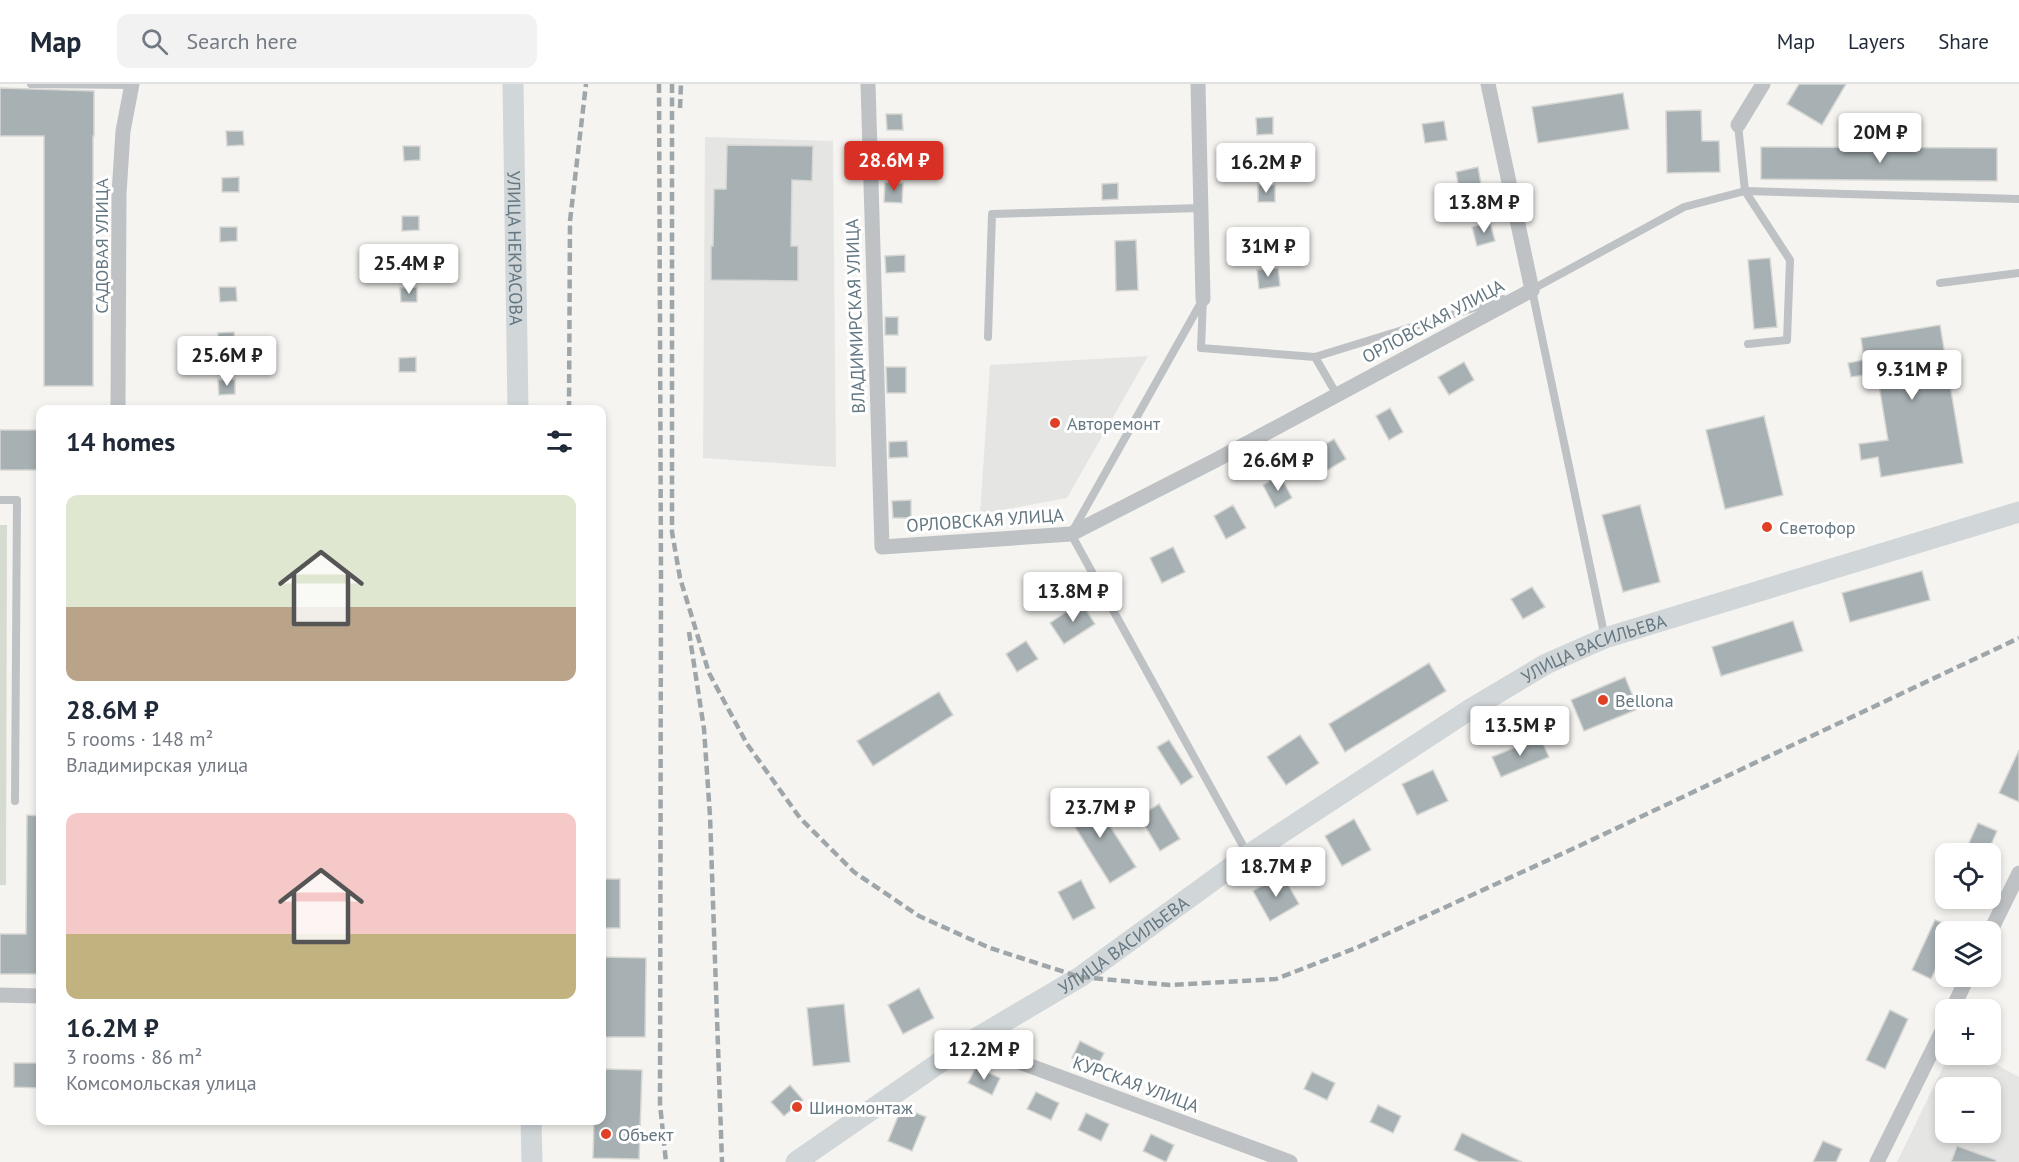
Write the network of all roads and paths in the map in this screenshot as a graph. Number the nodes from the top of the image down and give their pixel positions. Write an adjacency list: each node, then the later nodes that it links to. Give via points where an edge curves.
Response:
1 (31, 84): 7 (lane)
2 (513, 84): 21 (street, УЛИЦА НЕКРАСОВА)
3 (868, 84): 25 (street, ВЛАДИМИРСКАЯ УЛИЦА)
4 (1198, 84): 11 (street)
5 (1488, 84): 14 (street)
6 (1763, 84): 8 (street)
7 (132, 85): 20 (street, САДОВАЯ УЛИЦА, via 123,131 119,194)
8 (1738, 125): 9 (lane)
9 (1745, 191): 10 (lane, ОРЛОВСКАЯ УЛИЦА); 14 (lane, ОРЛОВСКАЯ УЛИЦА, via 1684,207); 17 (lane, via 1790,260 1787,340)
10 (2017, 199)
11 (1201, 208): 15 (street); 16 (lane, via 992,214)
12 (2019, 273): 13 (lane)
13 (1940, 283)
14 (1532, 290): 18 (lane); 19 (street, ОРЛОВСКАЯ УЛИЦА); 26 (lane)
15 (1203, 299): 18 (lane, via 1201,348); 24 (lane)
16 (988, 337)
17 (1748, 344)
18 (1315, 357): 19 (lane)
19 (1337, 395): 24 (street, ОРЛОВСКАЯ УЛИЦА)
20 (118, 405)
21 (518, 405)
22 (0, 500): 27 (lane, via 17,500)
23 (2019, 512): 26 (street, УЛИЦА ВАСИЛЬЕВА)
24 (1071, 534): 25 (street, ОРЛОВСКАЯ УЛИЦА); 28 (lane)
25 (882, 547)
26 (1605, 638): 28 (street, УЛИЦА ВАСИЛЬЕВА, via 1546,664 1469,710)
27 (15, 801)
28 (1248, 855): 33 (street, УЛИЦА ВАСИЛЬЕВА, via 1080,977)
29 (2019, 873): 30 (street)
30 (1995, 921)
31 (0, 995): 32 (street)
32 (36, 996)
33 (968, 1043): 37 (street, УЛИЦА ВАСИЛЬЕВА); 38 (street, КУРСКАЯ УЛИЦА)
34 (1935, 1045): 39 (street)
35 (531, 1125): 36 (street)
36 (532, 1162)
37 (796, 1162)
38 (1290, 1162)
39 (1877, 1162)

